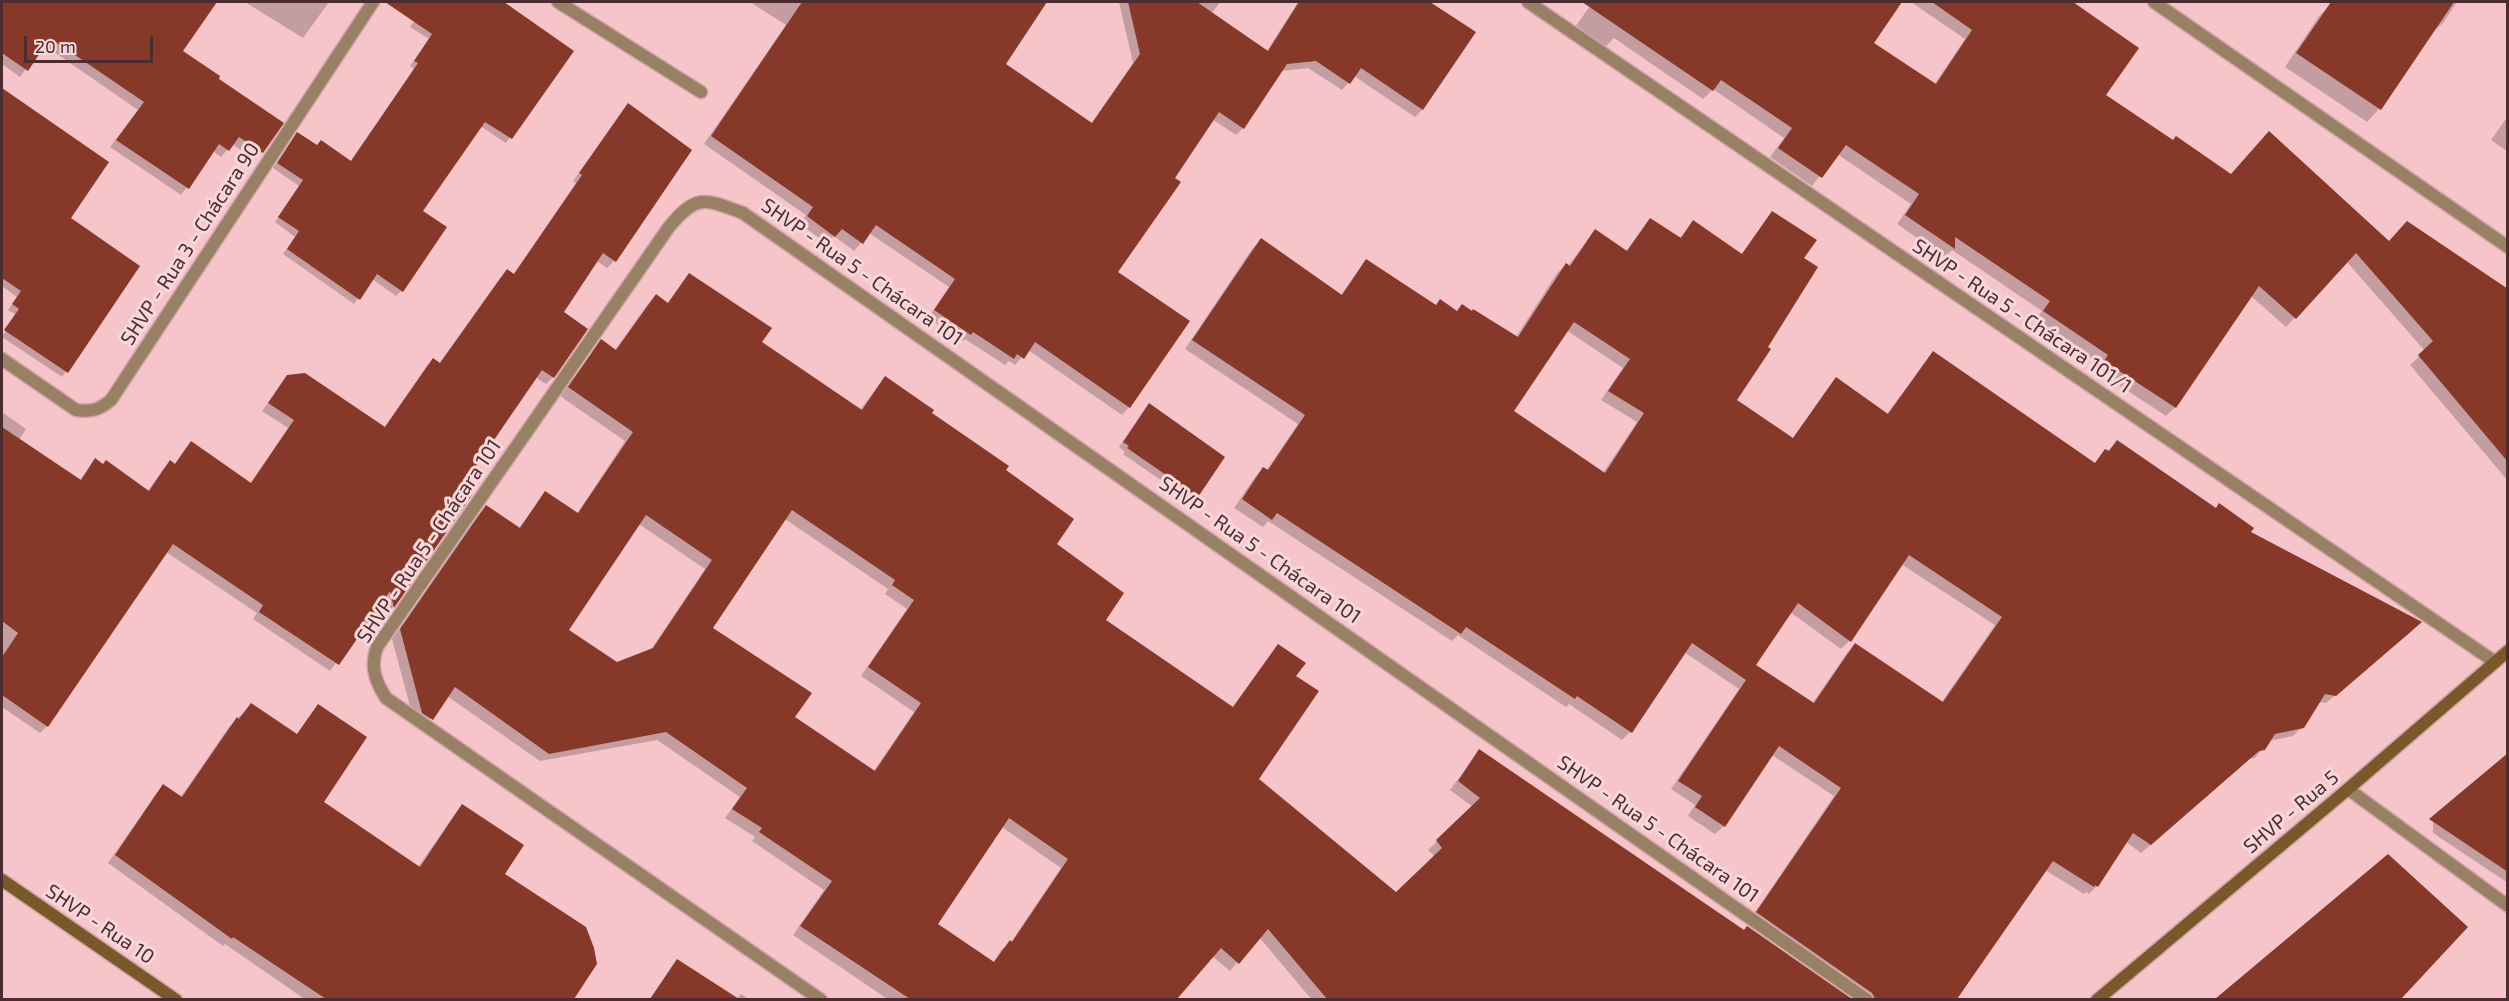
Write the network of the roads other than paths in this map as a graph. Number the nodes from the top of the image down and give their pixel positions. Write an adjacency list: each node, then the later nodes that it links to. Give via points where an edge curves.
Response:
1 (373, 2): 7 (street, SHVP - Rua 3 - Chácara 90, via 111,400 90,412 76,410)
2 (558, 2): 5 (street)
3 (1528, 2): 9 (street, SHVP - Rua 5 - Chácara 101/1)
4 (2154, 2): 6 (street)
5 (702, 92)
6 (2508, 247)
7 (2, 359)
8 (2508, 651): 9 (street, SHVP - Rua 5)
9 (2495, 662): 10 (street, SHVP - Rua 5)
10 (2348, 789): 12 (street); 16 (street, SHVP - Rua 5)
11 (2, 880): 13 (street, SHVP - Rua 10)
12 (2508, 906)
13 (176, 999)
14 (821, 999): 15 (street, SHVP - Rua 5 - Chácara 101, via 386,698 376,682 373,659 377,647 669,227 683,210 696,203 712,202 744,213)
15 (1867, 999)
16 (2097, 999)

